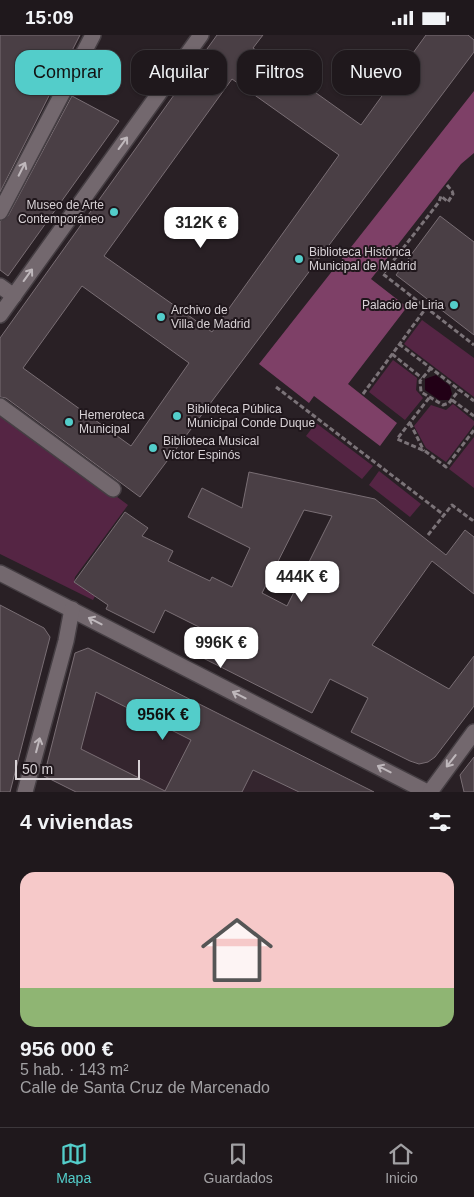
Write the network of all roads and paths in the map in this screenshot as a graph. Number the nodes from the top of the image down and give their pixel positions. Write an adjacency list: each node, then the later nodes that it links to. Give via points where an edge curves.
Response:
1 (92, 35): 4 (street, one-way to 1)
2 (200, 35): 6 (street, one-way to 2)
3 (447, 185): 7 (path, via 452,191 451,198 448,202 442,196 383,274)
4 (0, 212)
5 (0, 286): 6 (street)
6 (14, 295): 8 (street)
7 (426, 308): 9 (path); 10 (path)
8 (0, 315)
9 (399, 344): 11 (path); 12 (path)
10 (474, 345)
11 (392, 354): 13 (path); 16 (path)
12 (430, 368): 13 (path); 15 (path)
13 (422, 378): 17 (path, via 421,392)
14 (276, 387): 26 (path)
15 (459, 390): 18 (path); 19 (path)
16 (362, 394)
17 (429, 398): 18 (path, via 443,405); 22 (path)
18 (452, 400): 21 (path)
19 (474, 401)
20 (0, 406): 25 (street)
21 (474, 416)
22 (410, 423): 24 (path); 24 (path, via 397,439)
23 (474, 430): 24 (path, via 446,467)
24 (424, 451)
25 (113, 489)
26 (444, 515): 27 (path, via 452,505 472,520); 28 (path)
27 (474, 517)
28 (428, 535)
29 (0, 573): 30 (street)
30 (72, 609): 32 (street, one-way to 30); 33 (street, one-way to 30)
31 (474, 732): 33 (street, one-way to 33)
32 (25, 792)
33 (428, 792)

